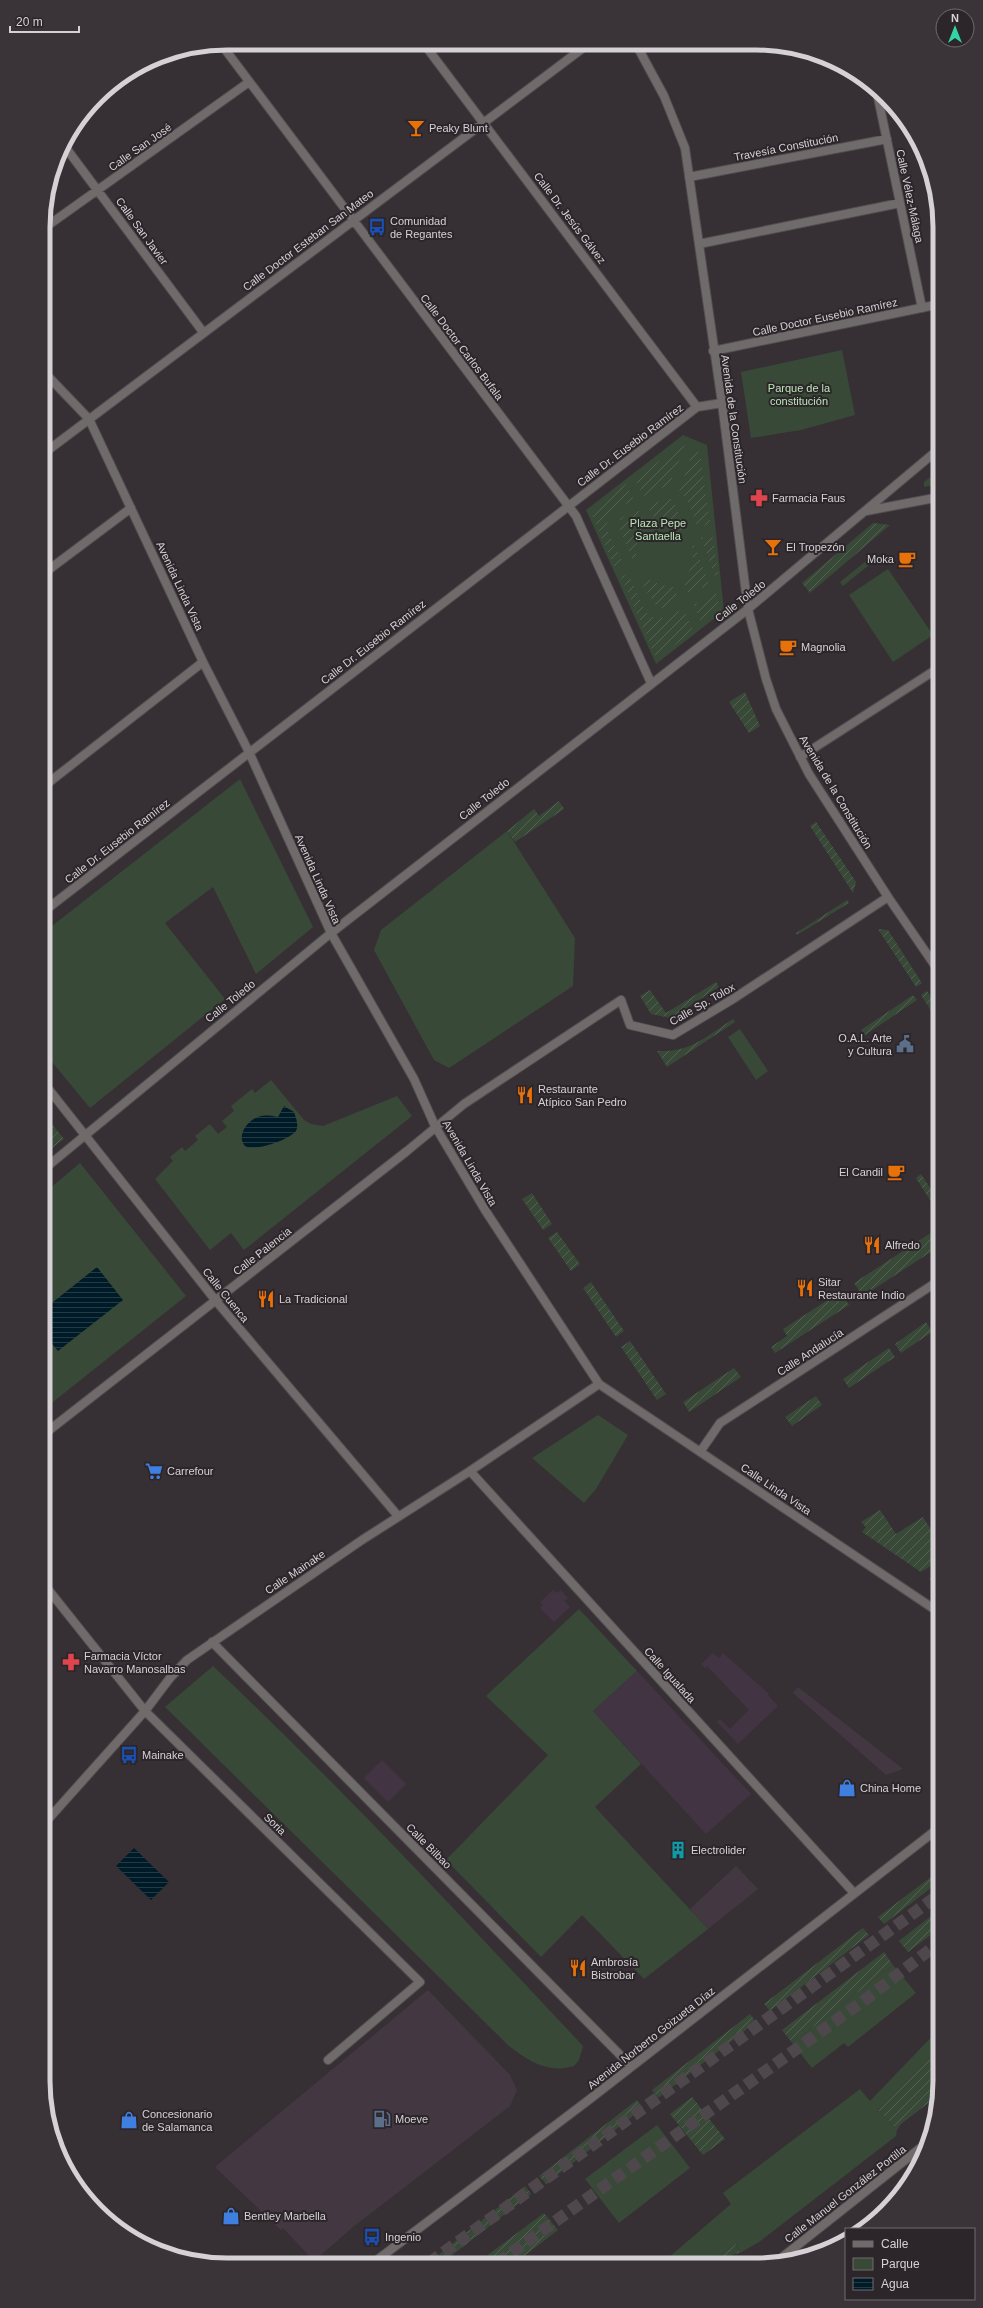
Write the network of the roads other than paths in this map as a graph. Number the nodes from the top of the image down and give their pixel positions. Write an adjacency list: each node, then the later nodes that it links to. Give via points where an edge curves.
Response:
1 (225, 50): 5 (street, Calle Doctor Carlos Bufala)
2 (428, 50): 7 (street, Calle Dr. Jesús Gálvez)
3 (581, 50): 7 (street, Calle Doctor Esteban San Mateo)
4 (639, 50): 10 (street, Avenida de la Constitución, via 673,117 685,148)
5 (249, 82): 11 (street, Calle San José); 13 (street, Calle Doctor Carlos Bufala)
6 (878, 99): 8 (street, Calle Vélez-Málaga)
7 (484, 125): 13 (street, Calle Doctor Esteban San Mateo); 22 (street, Calle Dr. Jesús Gálvez, via 499,141)
8 (887, 139): 10 (street, Travesía Constitución); 12 (street, Calle Vélez-Málaga)
9 (67, 150): 11 (street, Calle San Javier)
10 (689, 177): 15 (street, Avenida de la Constitución)
11 (98, 190): 14 (street, Calle San José); 18 (street, Calle San Javier)
12 (900, 203): 15 (street); 17 (street, Calle Vélez-Málaga)
13 (353, 220): 18 (street, Calle Doctor Esteban San Mateo); 27 (street, Calle Doctor Carlos Bufala)
14 (50, 224)
15 (699, 244): 19 (street, Avenida de la Constitución)
16 (933, 306): 17 (street, Calle Doctor Eusebio Ramírez)
17 (922, 308): 19 (street, Calle Doctor Eusebio Ramírez)
18 (203, 332): 23 (street, Calle Doctor Esteban San Mateo)
19 (713, 351): 21 (street, Avenida de la Constitución)
20 (50, 378): 23 (street, Avenida Linda Vista)
21 (722, 403): 22 (street, Calle Dr. Eusebio Ramírez); 31 (street, Avenida de la Constitución)
22 (697, 407): 27 (street, Calle Dr. Eusebio Ramírez)
23 (89, 419): 24 (street, Calle Doctor Esteban San Mateo); 28 (street, Avenida Linda Vista)
24 (50, 449)
25 (933, 454): 29 (street, Calle Toledo)
26 (933, 498): 29 (street)
27 (567, 506): 34 (street, Calle Doctor Carlos Bufala, via 576,516); 35 (street, Calle Dr. Eusebio Ramírez)
28 (131, 508): 30 (street); 32 (street, Avenida Linda Vista)
29 (864, 511): 31 (street, Calle Toledo)
30 (50, 569)
31 (748, 610): 34 (street, Calle Toledo); 36 (street, Avenida de la Constitución, via 776,709)
32 (203, 662): 35 (street, Avenida Linda Vista); 37 (street)
33 (933, 672): 36 (street)
34 (650, 684): 40 (street, Calle Toledo)
35 (249, 752): 39 (street, Calle Dr. Eusebio Ramírez); 40 (street, Avenida Linda Vista)
36 (800, 757): 38 (street, Avenida de la Constitución)
37 (50, 782)
38 (888, 897): 41 (street, Avenida de la Constitución); 43 (street, Calle Sp. Tolox, via 733,999 673,1035 630,1025 621,1000)
39 (50, 907)
40 (331, 933): 43 (street, Avenida Linda Vista, via 414,1079); 44 (street, Calle Toledo)
41 (933, 963)
42 (50, 1090): 44 (street, Calle Cuenca)
43 (435, 1126): 47 (street, Calle Palencia, via 401,1156); 48 (street, Avenida Linda Vista, via 485,1210)
44 (86, 1134): 45 (street, Calle Toledo); 47 (street, Calle Cuenca)
45 (50, 1164)
46 (933, 1285): 50 (street, Calle Andalucía, via 720,1423)
47 (216, 1301): 49 (street, Calle Palencia); 52 (street, Calle Cuenca)
48 (599, 1384): 50 (street, Calle Linda Vista); 51 (street, Calle Mainake)
49 (50, 1430)
50 (700, 1452): 54 (street, Calle Linda Vista)
51 (470, 1471): 52 (street, Calle Mainake); 59 (street, Calle Igualada)
52 (398, 1516): 55 (street, Calle Mainake)
53 (50, 1592): 56 (street, Soria)
54 (933, 1608)
55 (212, 1642): 56 (street, Calle Mainake, via 180,1668); 61 (street, Calle Bilbao)
56 (145, 1711): 57 (street, Calle Mainake); 60 (street, Soria, via 420,1982)
57 (50, 1817)
58 (933, 1832): 59 (street, Avenida Norberto Goizueta Díaz)
59 (854, 1893): 61 (street, Avenida Norberto Goizueta Díaz)
60 (328, 2060)
61 (631, 2066): 66 (street, Avenida Norberto Goizueta Díaz)
62 (920, 2148): 63 (street, Calle Manuel González Portilla)
63 (788, 2252): 64 (street); 65 (street, Calle Manuel González Portilla)
64 (789, 2255)
65 (784, 2256)
66 (380, 2258)

